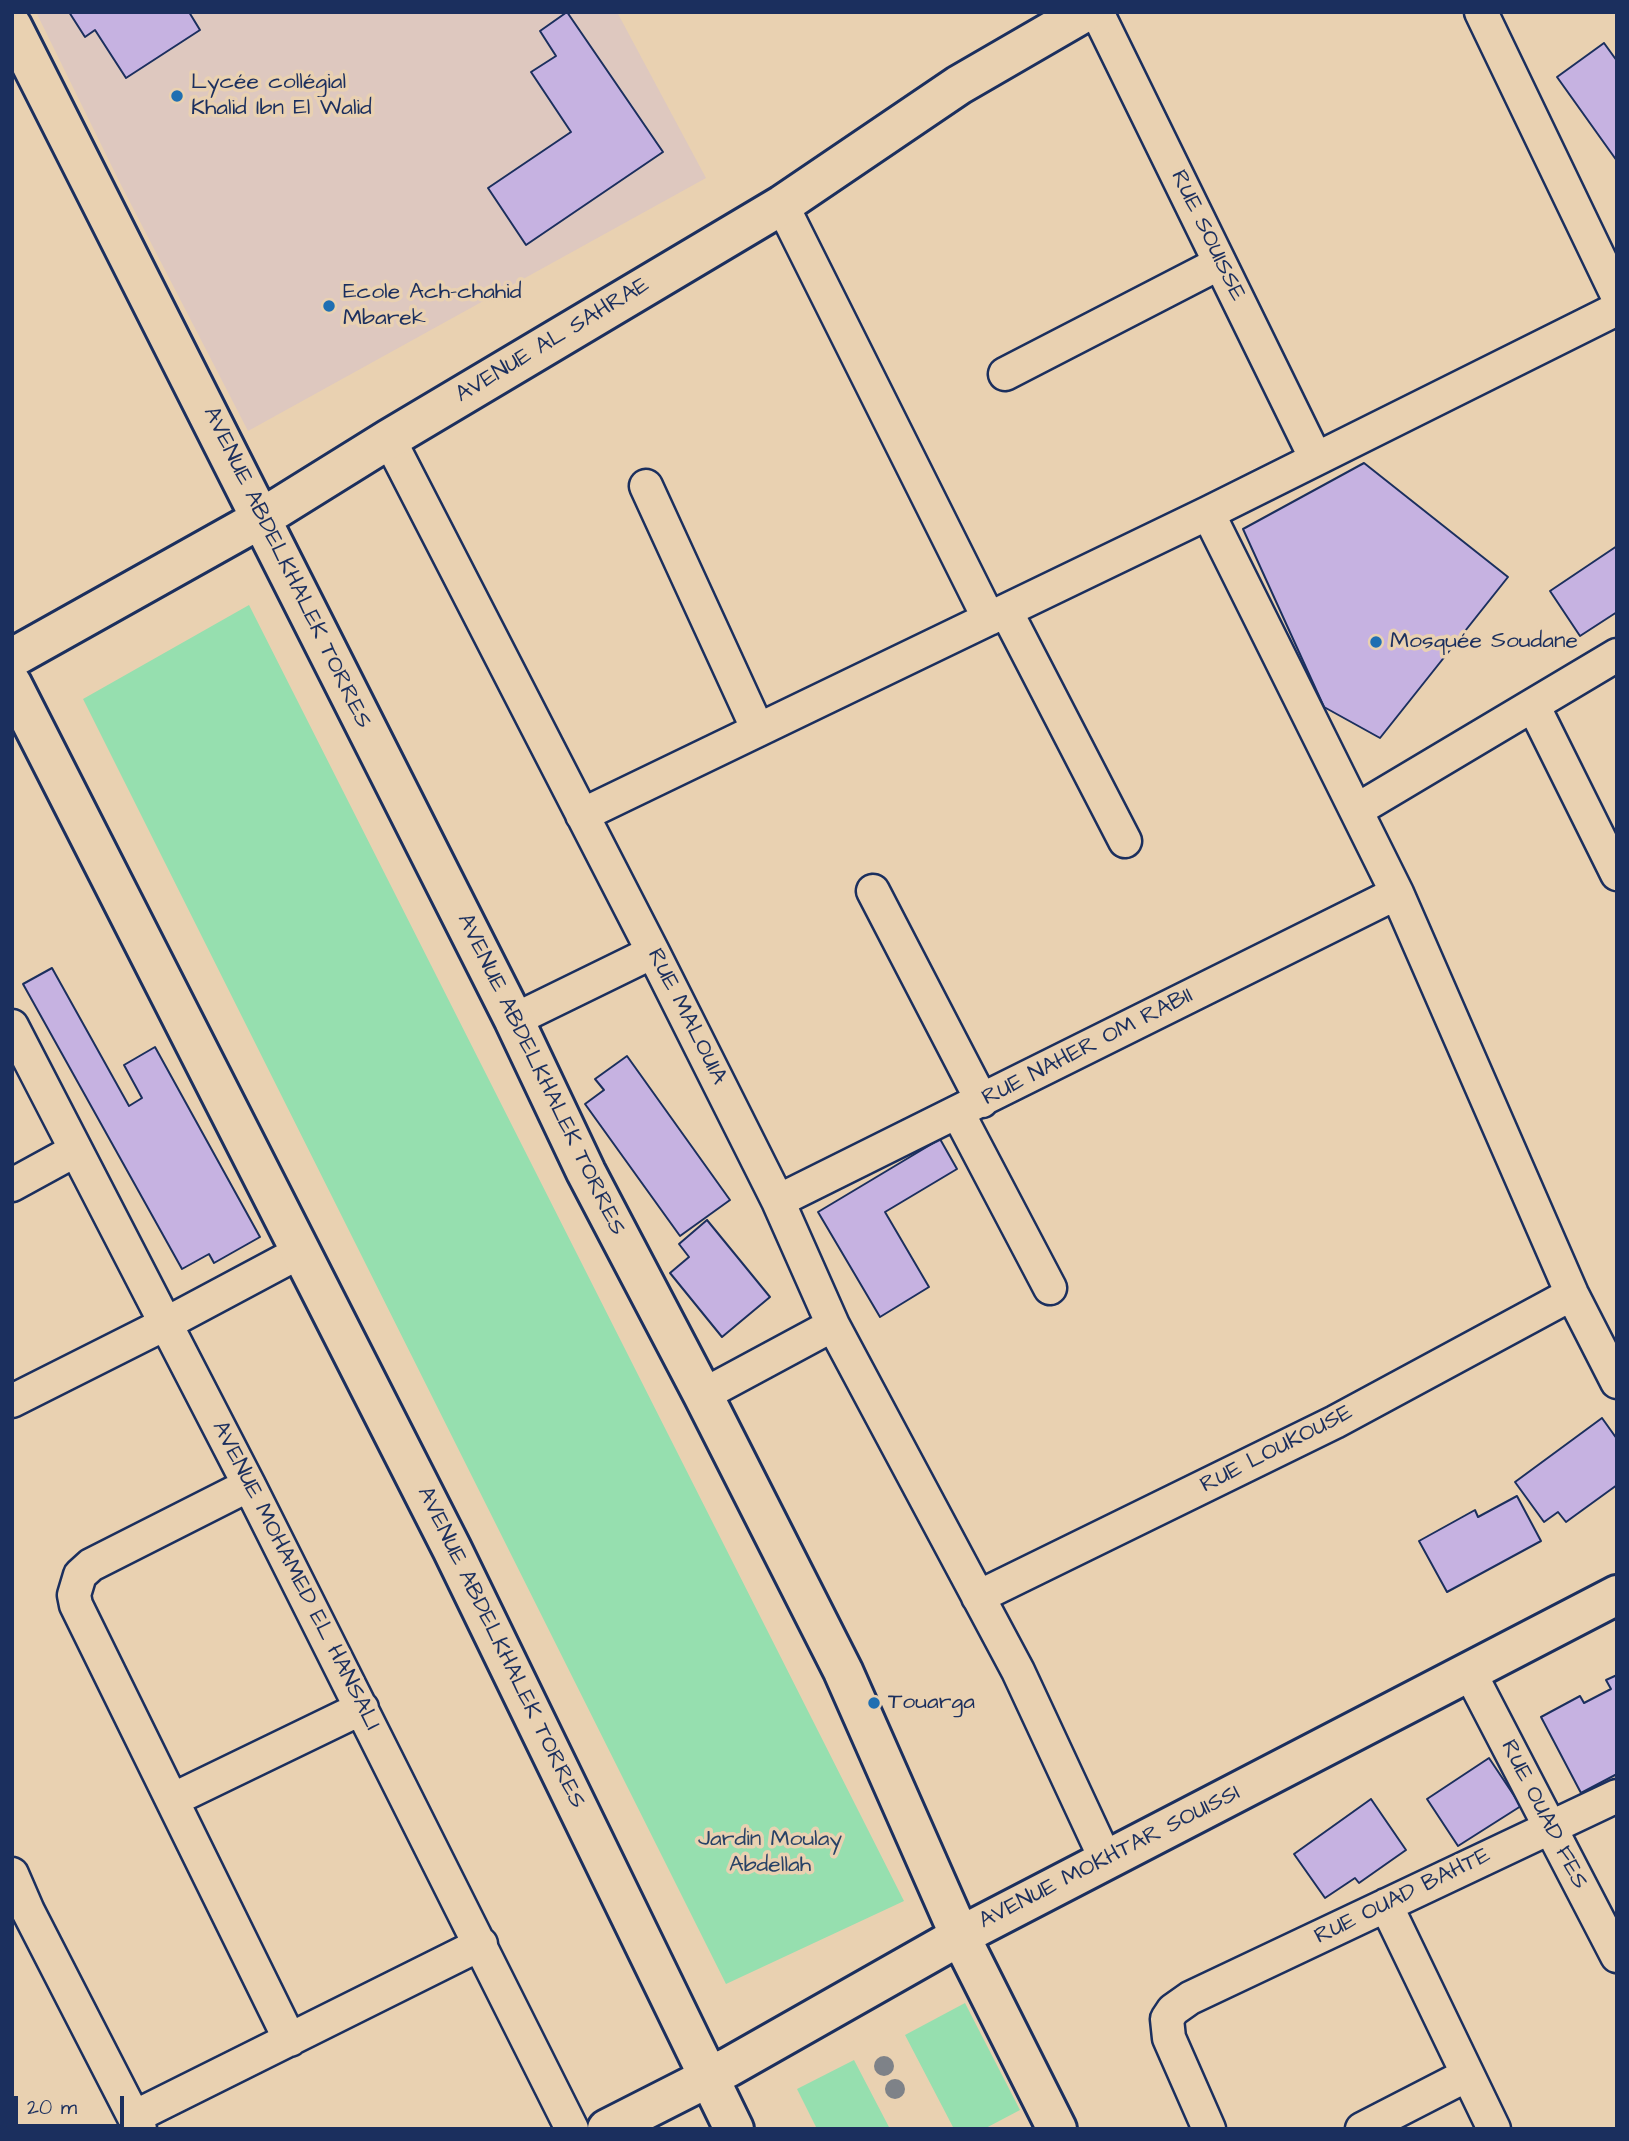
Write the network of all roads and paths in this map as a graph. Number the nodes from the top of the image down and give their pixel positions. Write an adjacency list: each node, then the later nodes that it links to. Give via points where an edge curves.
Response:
1 (1078, 15): 4 (street, AVENUE AL SAHRAE, via 959,85); 5 (street, RUE SOUISSE)
2 (1484, 18): 6 (street)
3 (12, 26): 13 (street, AVENUE ABDELKHALEK TORRES)
4 (782, 205): 9 (street, AVENUE AL SAHRAE); 14 (street)
5 (1220, 263): 8 (street); 10 (street, RUE SOUISSE)
6 (1617, 295)
7 (1617, 309): 10 (street)
8 (1005, 374)
9 (388, 439): 13 (street, AVENUE AL SAHRAE); 21 (street, RUE MALOUIA)
10 (1316, 459): 12 (street)
11 (646, 486): 19 (street)
12 (1208, 513): 14 (street); 20 (street)
13 (262, 518): 16 (street, AVENUE AL SAHRAE); 27 (street, AVENUE ABDELKHALEK TORRES)
14 (997, 615): 19 (street); 22 (street)
15 (1617, 655): 18 (street)
16 (12, 658)
17 (12, 684): 33 (street, AVENUE ABDELKHALEK TORRES)
18 (1533, 705): 20 (street); 23 (street)
19 (758, 730): 21 (street)
20 (1357, 810): 25 (street)
21 (582, 815): 26 (street, RUE MALOUIA)
22 (1125, 841)
23 (1617, 874)
24 (873, 891): 29 (street)
25 (1397, 893): 29 (street, RUE NAHER OM RABII); 35 (street)
26 (653, 951): 27 (street); 32 (street, RUE MALOUIA)
27 (514, 1020): 39 (street, AVENUE ABDELKHALEK TORRES, via 586,1172)
28 (12, 1026): 30 (street, AVENUE MOHAMED EL HANSALI)
29 (970, 1107): 32 (street, RUE NAHER OM RABII); 34 (street)
30 (76, 1150): 31 (street); 36 (street, AVENUE MOHAMED EL HANSALI)
31 (12, 1185)
32 (778, 1201): 37 (street, RUE MALOUIA)
33 (300, 1252): 36 (street); 58 (street, AVENUE ABDELKHALEK TORRES, via 452,1549)
34 (1050, 1288)
35 (1572, 1294): 38 (street); 43 (street, RUE LOUKOUSE, via 1335,1422)
36 (167, 1323): 40 (street); 41 (street, AVENUE MOHAMED EL HANSALI)
37 (833, 1325): 39 (street); 43 (street, RUE MALOUIA)
38 (1617, 1382)
39 (703, 1395): 53 (street, AVENUE ABDELKHALEK TORRES, via 843,1671)
40 (12, 1401)
41 (250, 1485): 45 (street, AVENUE MOHAMED EL HANSALI); 47 (street, via 92,1565 75,1585 76,1605)
42 (1617, 1595): 44 (street, AVENUE MOKHTAR SOUISSI)
43 (978, 1597): 49 (street, RUE MALOUIA, via 1018,1671)
44 (1469, 1673): 48 (street, RUE OUAD FES); 49 (street, AVENUE MOKHTAR SOUISSI)
45 (362, 1708): 47 (street); 54 (street, AVENUE MOHAMED EL HANSALI)
46 (1617, 1796): 48 (street, RUE OUAD BAHTE)
47 (172, 1800): 56 (street)
48 (1549, 1826): 51 (street, RUE OUAD BAHTE); 55 (street, RUE OUAD FES)
49 (1105, 1860): 53 (street, AVENUE MOKHTAR SOUISSI)
50 (12, 1874): 52 (street)
51 (1386, 1905): 57 (street); 64 (street, RUE OUAD BAHTE, via 1172,2010 1167,2019 1169,2038)
52 (20, 1916): 59 (street)
53 (960, 1936): 58 (street, AVENUE MOKHTAR SOUISSI); 63 (street, AVENUE ABDELKHALEK TORRES)
54 (481, 1944): 56 (street); 60 (street, AVENUE MOHAMED EL HANSALI)
55 (1617, 1956)
56 (290, 2040): 59 (street)
57 (1467, 2075): 65 (street); 66 (street)
58 (710, 2077): 61 (street, AVENUE MOKHTAR SOUISSI); 62 (street, AVENUE ABDELKHALEK TORRES)
59 (137, 2123)
60 (572, 2129)
61 (607, 2129)
62 (734, 2129)
63 (1057, 2129)
64 (1209, 2129)
65 (1363, 2129)
66 (1494, 2129)

